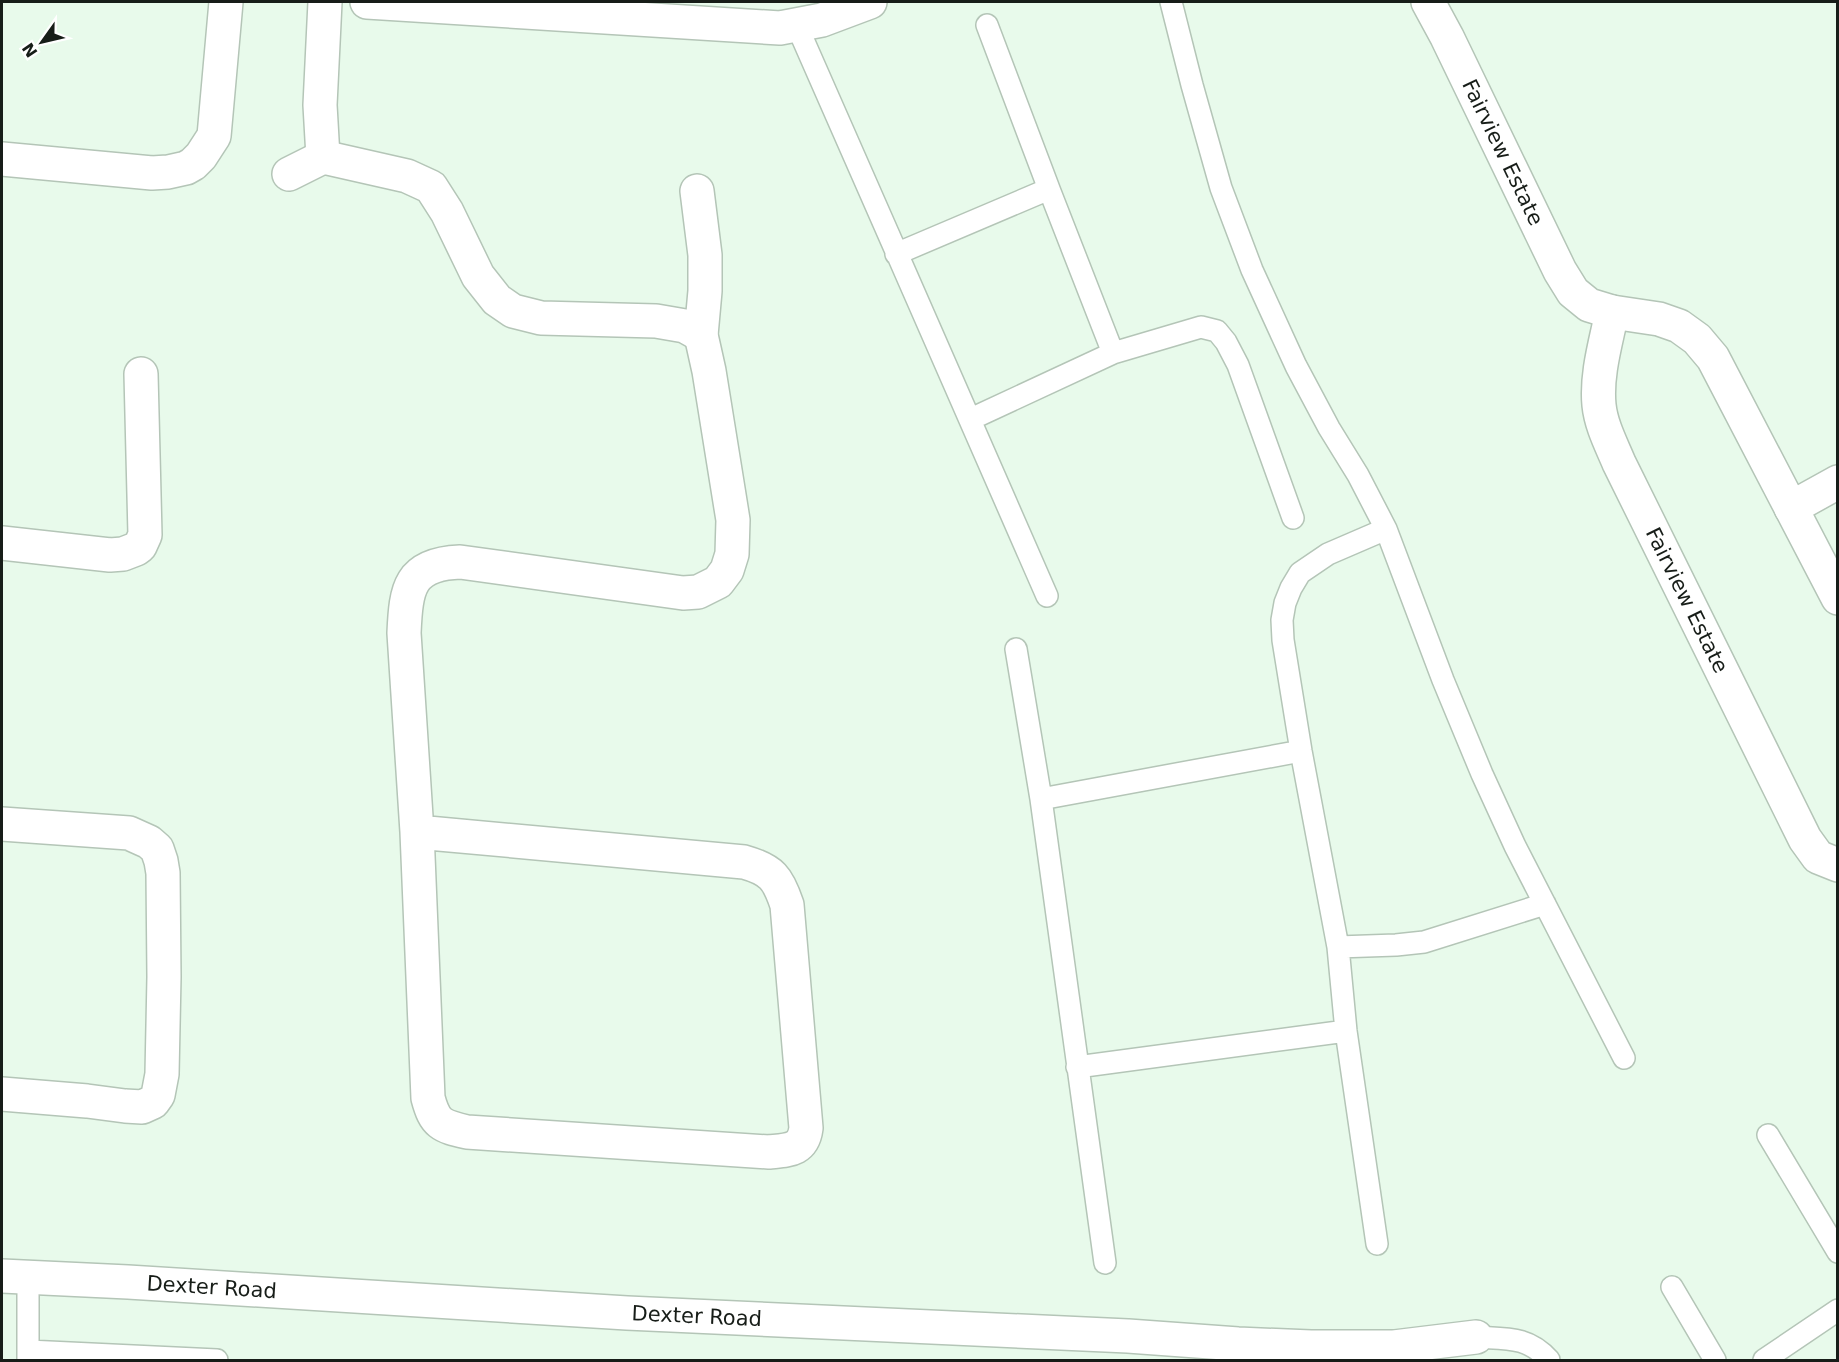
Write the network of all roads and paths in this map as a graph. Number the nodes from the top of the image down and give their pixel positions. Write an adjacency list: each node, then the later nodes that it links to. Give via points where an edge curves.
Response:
1 (226, 2): 12 (street, via 214,136 193,164 168,172 152,172)
2 (325, 2): 11 (street, via 320,105)
3 (367, 2): 9 (street, via 750,27)
4 (870, 2): 9 (street)
5 (1171, 2): 25 (lane, via 1221,188 1252,270 1296,366)
6 (1428, 2): 10 (street, Fairview Estate)
7 (1445, 2): 10 (street, Fairview Estate)
8 (987, 25): 14 (lane)
9 (797, 26): 16 (lane)
10 (1447, 37): 17 (street, Fairview Estate, via 1560,271 1573,292 1589,305)
11 (323, 157): 13 (street); 18 (street, via 407,176 431,187 478,276 497,300 513,311 541,318 656,321 685,326)
12 (2, 159)
13 (289, 174)
14 (1050, 189): 16 (lane); 19 (lane)
15 (697, 191): 18 (street, via 705,255)
16 (896, 254): 21 (lane)
17 (1612, 312): 23 (street, Fairview Estate, via 1679,326 1697,339 1713,358); 34 (street, Fairview Estate, via 1599,382 1605,431 1805,839 1818,857)
18 (701, 335): 33 (street, via 733,520 732,554 727,570 711,586 682,593 460,562 432,566 421,574 409,590 404,633)
19 (1113, 353): 21 (lane); 24 (lane, via 1201,327 1217,331 1238,365)
20 (141, 374): 26 (street, via 145,535 140,546 110,555)
21 (971, 419): 27 (lane)
22 (1838, 483): 23 (street)
23 (1791, 508): 28 (street, Fairview Estate)
24 (1293, 518)
25 (1386, 529): 30 (lane, via 1312,564 1294,581 1288,596 1282,620 1283,640); 35 (lane, via 1482,774)
26 (2, 543)
27 (1047, 597)
28 (1838, 598)
29 (1016, 649): 31 (lane)
30 (1301, 751): 31 (lane); 36 (lane)
31 (1041, 799): 39 (lane)
32 (2, 824): 40 (street, via 129,833 157,849 163,873 164,977 162,1074 153,1102 141,1107)
33 (417, 832): 33 (street, via 428,1098 433,1116 440,1122 466,1132 769,1152 788,1150 802,1143 806,1128 787,905 778,880 769,872 744,862)
34 (1838, 865)
35 (1545, 904): 36 (lane, via 1424,942); 38 (lane)
36 (1338, 947): 37 (lane)
37 (1346, 1031): 39 (lane); 42 (lane)
38 (1624, 1058)
39 (1077, 1067): 44 (lane)
40 (2, 1094)
41 (1768, 1135): 43 (lane)
42 (1377, 1244)
43 (1838, 1252)
44 (1105, 1263)
45 (15, 1276): 49 (street, Dexter Road); 51 (lane)
46 (1672, 1287): 52 (lane)
47 (1838, 1310): 55 (lane)
48 (1476, 1337): 50 (street, Dexter Road); 54 (lane, via 1517,1339 1540,1350)
49 (1128, 1348): 50 (street, Dexter Road, via 1238,1344)
50 (1396, 1354)
51 (28, 1356): 53 (lane)
52 (1708, 1358)
53 (217, 1360)
54 (1549, 1360)
55 (1764, 1360)

